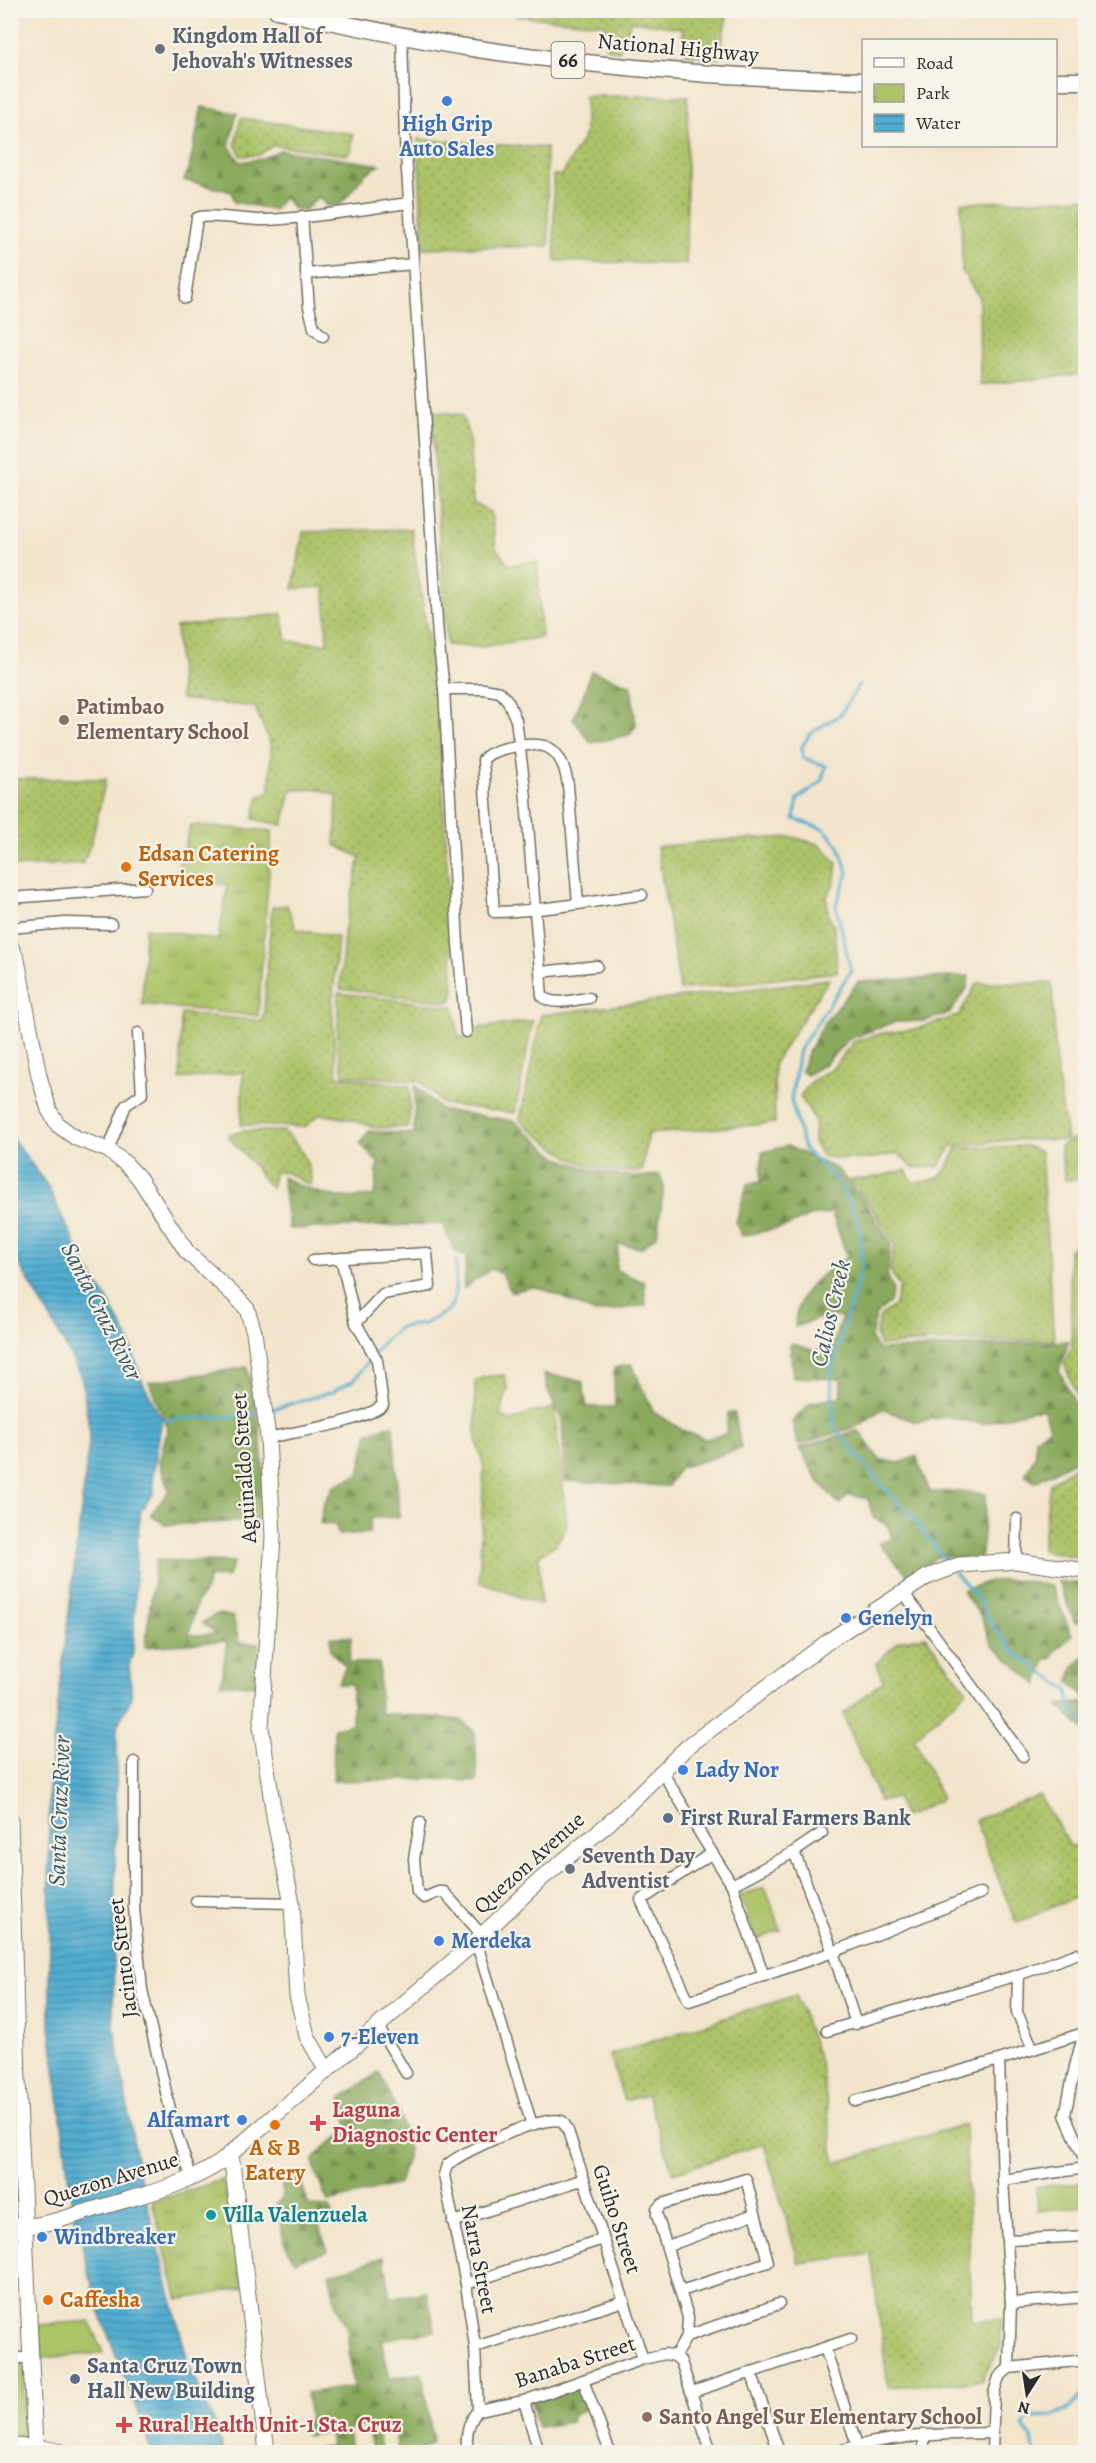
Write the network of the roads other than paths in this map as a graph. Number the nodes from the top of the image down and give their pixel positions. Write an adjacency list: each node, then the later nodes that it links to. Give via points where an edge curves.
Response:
1 (277, 10): 2 (main road, National Highway / 66)
2 (402, 36): 3 (main road, National Highway / 66, via 616,66 761,78); 6 (street)
3 (862, 81)
4 (1057, 81): 5 (main road)
5 (1086, 81)
6 (409, 203): 7 (street); 8 (street)
7 (302, 216): 9 (street); 10 (street, via 267,220 203,215 197,218)
8 (413, 264): 9 (street); 12 (street)
9 (306, 274): 11 (street, via 314,328)
10 (185, 298)
11 (323, 336)
12 (444, 689): 13 (street, via 500,692 516,720); 25 (street)
13 (519, 746): 17 (street, via 548,747 565,769); 18 (street); 18 (street, via 498,749 483,760 494,912)
14 (145, 888): 16 (street)
15 (642, 895): 17 (street)
16 (10, 898)
17 (578, 903): 18 (street)
18 (534, 912): 23 (street)
19 (111, 924): 20 (street)
20 (10, 928)
21 (10, 945): 27 (street, Aguinaldo Street, via 17,960 49,1110 58,1125 76,1138)
22 (597, 966): 23 (street)
23 (541, 972): 24 (street, via 542,996 547,1001)
24 (589, 998)
25 (466, 1032)
26 (138, 1033): 27 (street, via 141,1094 126,1105)
27 (108, 1150): 31 (street, Aguinaldo Street, via 139,1178 187,1251 247,1309 254,1332)
28 (341, 1258): 29 (street); 30 (street); 30 (street, via 427,1253 430,1286 383,1294)
29 (313, 1260)
30 (356, 1323): 31 (street, via 377,1360 383,1404 376,1411)
31 (268, 1438): 47 (street, Aguinaldo Street, via 273,1537 261,1727)
32 (1017, 1519): 33 (street)
33 (1016, 1562): 34 (street, Quezon Avenue); 35 (street, Quezon Avenue, via 959,1565 939,1571)
34 (1086, 1571)
35 (903, 1592): 36 (street); 38 (street, Quezon Avenue, via 830,1640)
36 (1023, 1756)
37 (134, 1762): 66 (street, Jacinto Street, via 134,1908 143,1996 174,2126)
38 (661, 1770): 43 (street); 49 (street, Quezon Avenue, via 609,1823 540,1880)
39 (10, 1819): 48 (street)
40 (420, 1822): 49 (street, via 414,1859 417,1892 424,1898 444,1892)
41 (822, 1833): 42 (street)
42 (794, 1852): 44 (street); 50 (street)
43 (712, 1853): 44 (street); 53 (street, via 641,1900 689,2001)
44 (732, 1886): 53 (street)
45 (981, 1893): 50 (street)
46 (196, 1901): 47 (street)
47 (292, 1903): 59 (street, Aguinaldo Street, via 297,1996 307,2036)
48 (12, 1906): 61 (street)
49 (479, 1938): 55 (street, Quezon Avenue); 63 (street)
50 (833, 1952): 53 (street); 54 (street)
51 (1076, 1954): 52 (street)
52 (1018, 1975): 54 (street); 57 (street, via 1017,2012)
53 (764, 1976)
54 (856, 2024): 56 (street)
55 (377, 2025): 59 (street, Quezon Avenue); 60 (street)
56 (827, 2031)
57 (1033, 2049): 58 (street); 65 (street, via 1084,2033 1065,2115)
58 (999, 2060): 62 (street); 68 (street)
59 (327, 2071): 64 (street, Quezon Avenue)
60 (406, 2073)
61 (14, 2080): 71 (street)
62 (855, 2101)
63 (532, 2125): 67 (street, Guiho Street, via 562,2121); 70 (street, Narra Street, via 470,2150 447,2165 444,2175)
64 (231, 2154): 66 (street, Quezon Avenue); 103 (street)
65 (1086, 2165): 68 (street)
66 (192, 2179): 71 (street, Quezon Avenue)
67 (584, 2179): 70 (street); 73 (street, Guiho Street)
68 (1003, 2180): 74 (street)
69 (754, 2214): 75 (street); 75 (street, via 746,2179 662,2204 657,2215); 77 (street, via 768,2262)
70 (453, 2222): 76 (street, Narra Street)
71 (18, 2228): 87 (street)
72 (1086, 2236): 74 (street)
73 (603, 2239): 76 (street); 79 (street, Guiho Street)
74 (1008, 2240): 80 (street)
75 (668, 2246): 77 (street)
76 (466, 2284): 84 (street, Narra Street)
77 (681, 2291): 82 (street, via 688,2317)
78 (1086, 2297): 80 (street)
79 (624, 2301): 84 (street); 88 (street, Guiho Street)
80 (1011, 2303): 91 (street)
81 (779, 2304): 82 (street)
82 (687, 2336): 89 (street)
83 (851, 2338): 85 (street)
84 (475, 2347): 96 (street, Narra Street)
85 (825, 2348): 92 (street); 101 (street)
86 (10, 2358): 87 (street)
87 (31, 2358): 100 (street)
88 (643, 2359): 89 (street, Banaba Street, via 665,2354); 93 (street, Banaba Street)
89 (678, 2359): 94 (street)
90 (1086, 2360): 91 (street)
91 (1010, 2368): 97 (street, via 999,2377 994,2394)
92 (751, 2372): 94 (street); 108 (street)
93 (583, 2380): 95 (street, Banaba Street); 106 (street)
94 (692, 2392): 107 (street)
95 (524, 2401): 96 (street, Banaba Street); 105 (street)
96 (478, 2410): 104 (street, Narra Street, via 468,2432)
97 (993, 2433): 98 (street); 111 (street)
98 (924, 2434): 101 (street); 110 (street)
99 (10, 2446): 100 (street)
100 (35, 2447): 102 (street)
101 (857, 2449): 109 (street)
102 (63, 2452)
103 (267, 2452)
104 (468, 2452)
105 (539, 2452)
106 (610, 2452)
107 (711, 2452)
108 (779, 2452)
109 (836, 2452)
110 (924, 2452)
111 (992, 2452)

